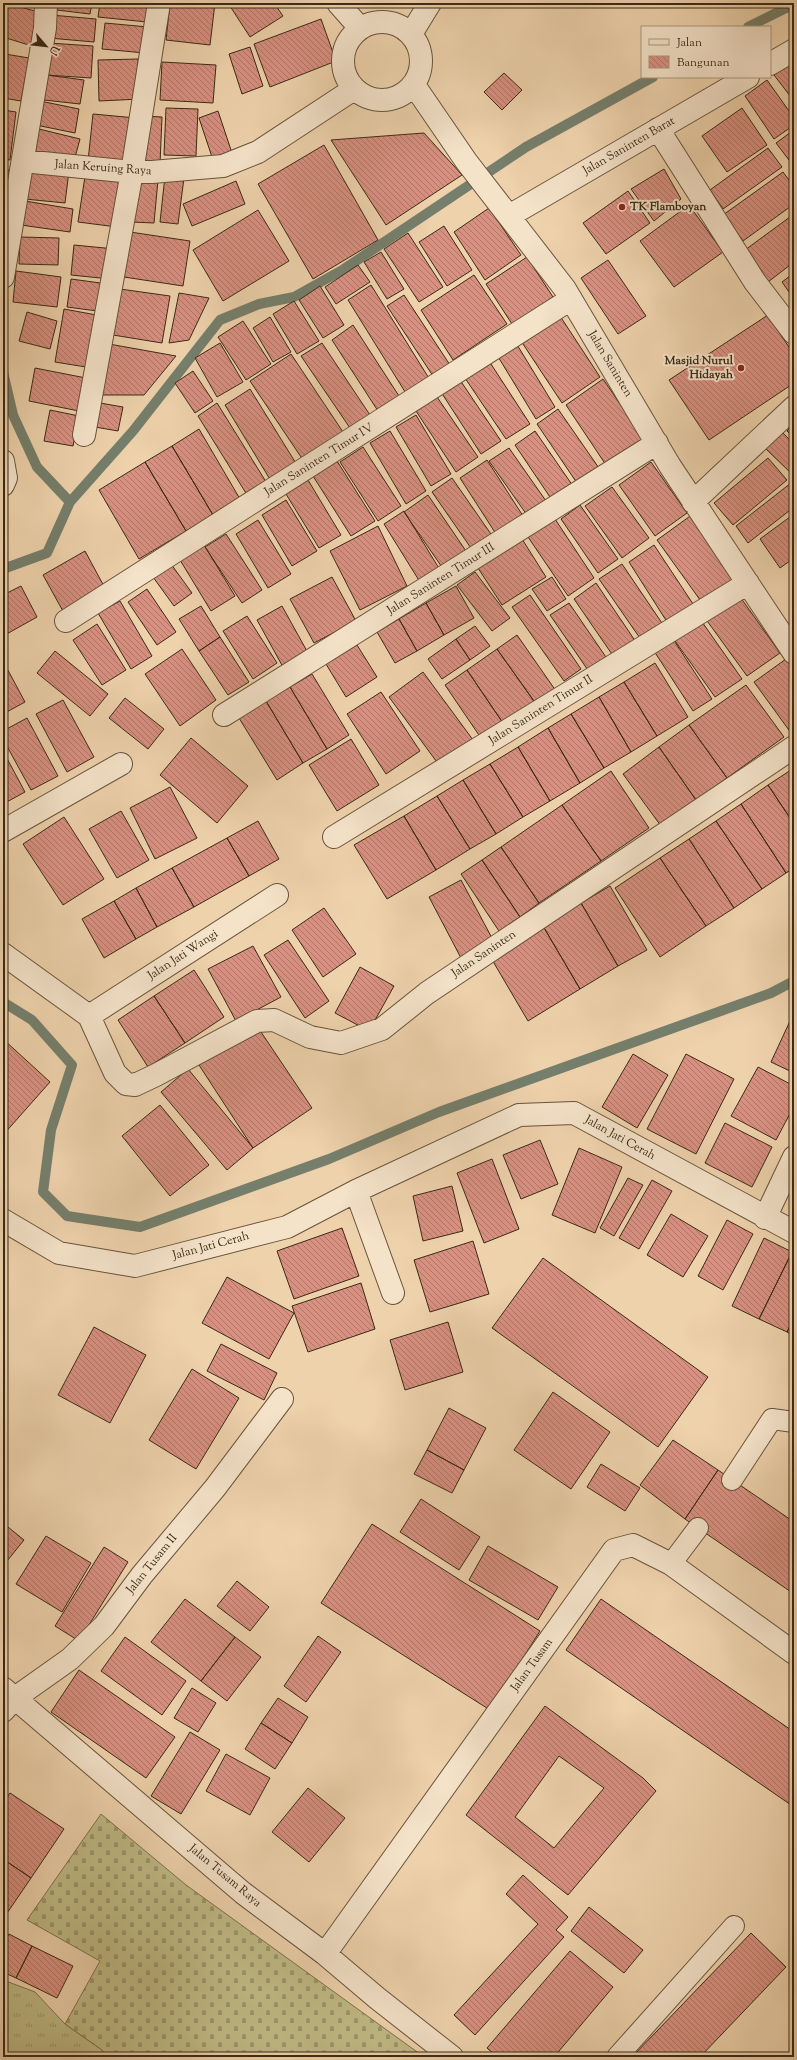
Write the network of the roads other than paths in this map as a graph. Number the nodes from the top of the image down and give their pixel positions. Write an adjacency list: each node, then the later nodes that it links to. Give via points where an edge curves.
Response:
1 (46, 3): 15 (street, via 45,28)
2 (159, 3): 16 (street)
3 (338, 3): 7 (street)
4 (346, 3): 7 (street)
5 (422, 3): 8 (street)
6 (430, 3): 8 (street)
7 (366, 26): 8 (street, via 386,22); 12 (street, via 350,39 344,51 343,65)
8 (405, 30): 13 (street, via 419,45 422,58 420,72)
9 (794, 50): 10 (street)
10 (771, 63)
11 (746, 78): 14 (street, Jalan Saninten Barat)
12 (350, 84): 13 (street, via 365,97 378,101 392,100); 16 (street, Jalan Keruing Raya, via 300,124 258,152 223,166)
13 (409, 89): 17 (street, Jalan Saninten, via 444,128)
14 (658, 129): 17 (street, Jalan Saninten Barat); 20 (street, via 755,282)
15 (22, 161): 16 (street, Jalan Keruing Raya); 18 (street)
16 (132, 172): 22 (street)
17 (503, 208): 19 (street, Jalan Saninten)
18 (3, 277)
19 (571, 299): 23 (street, Jalan Saninten); 28 (street, Jalan Saninten Timur IV)
20 (794, 333)
21 (794, 407): 26 (street)
22 (84, 435)
23 (657, 443): 26 (street, Jalan Saninten); 30 (street, Jalan Saninten Timur III)
24 (3, 461): 25 (street, via 6,478)
25 (3, 485)
26 (693, 502): 27 (street, Jalan Saninten)
27 (748, 583): 29 (street, Jalan Saninten); 34 (street, Jalan Saninten Timur II)
28 (66, 621)
29 (794, 653)
30 (224, 715)
31 (794, 747): 37 (street, Jalan Saninten, via 427,993 382,1029 341,1043 310,1037 274,1020 257,1022 134,1085 126,1084 115,1073)
32 (121, 764): 33 (street)
33 (3, 831)
34 (334, 838)
35 (277, 895): 37 (street, Jalan Jati Wangi)
36 (3, 954): 37 (street)
37 (89, 1016)
38 (794, 1157): 40 (street)
39 (356, 1191): 40 (street, Jalan Jati Cerah, via 519,1115 574,1113); 41 (street, Jalan Jati Cerah, via 287,1227 135,1266 59,1253); 43 (street)
40 (765, 1218): 42 (street, Jalan Jati Cerah)
41 (3, 1220)
42 (794, 1232)
43 (393, 1293)
44 (282, 1399): 50 (street, Jalan Tusam II, via 215,1488 142,1575 104,1626 70,1659)
45 (794, 1422): 46 (lane, via 772,1419)
46 (732, 1480)
47 (698, 1528): 48 (lane)
48 (671, 1564): 49 (street, Jalan Tusam); 52 (street, Jalan Tusam, via 634,1545 614,1550)
49 (794, 1653)
50 (7, 1699): 52 (street, Jalan Tusam Raya, via 243,1894)
51 (734, 1926): 54 (lane)
52 (325, 1954): 53 (street, Jalan Tusam Raya)
53 (452, 2057)
54 (617, 2057)

